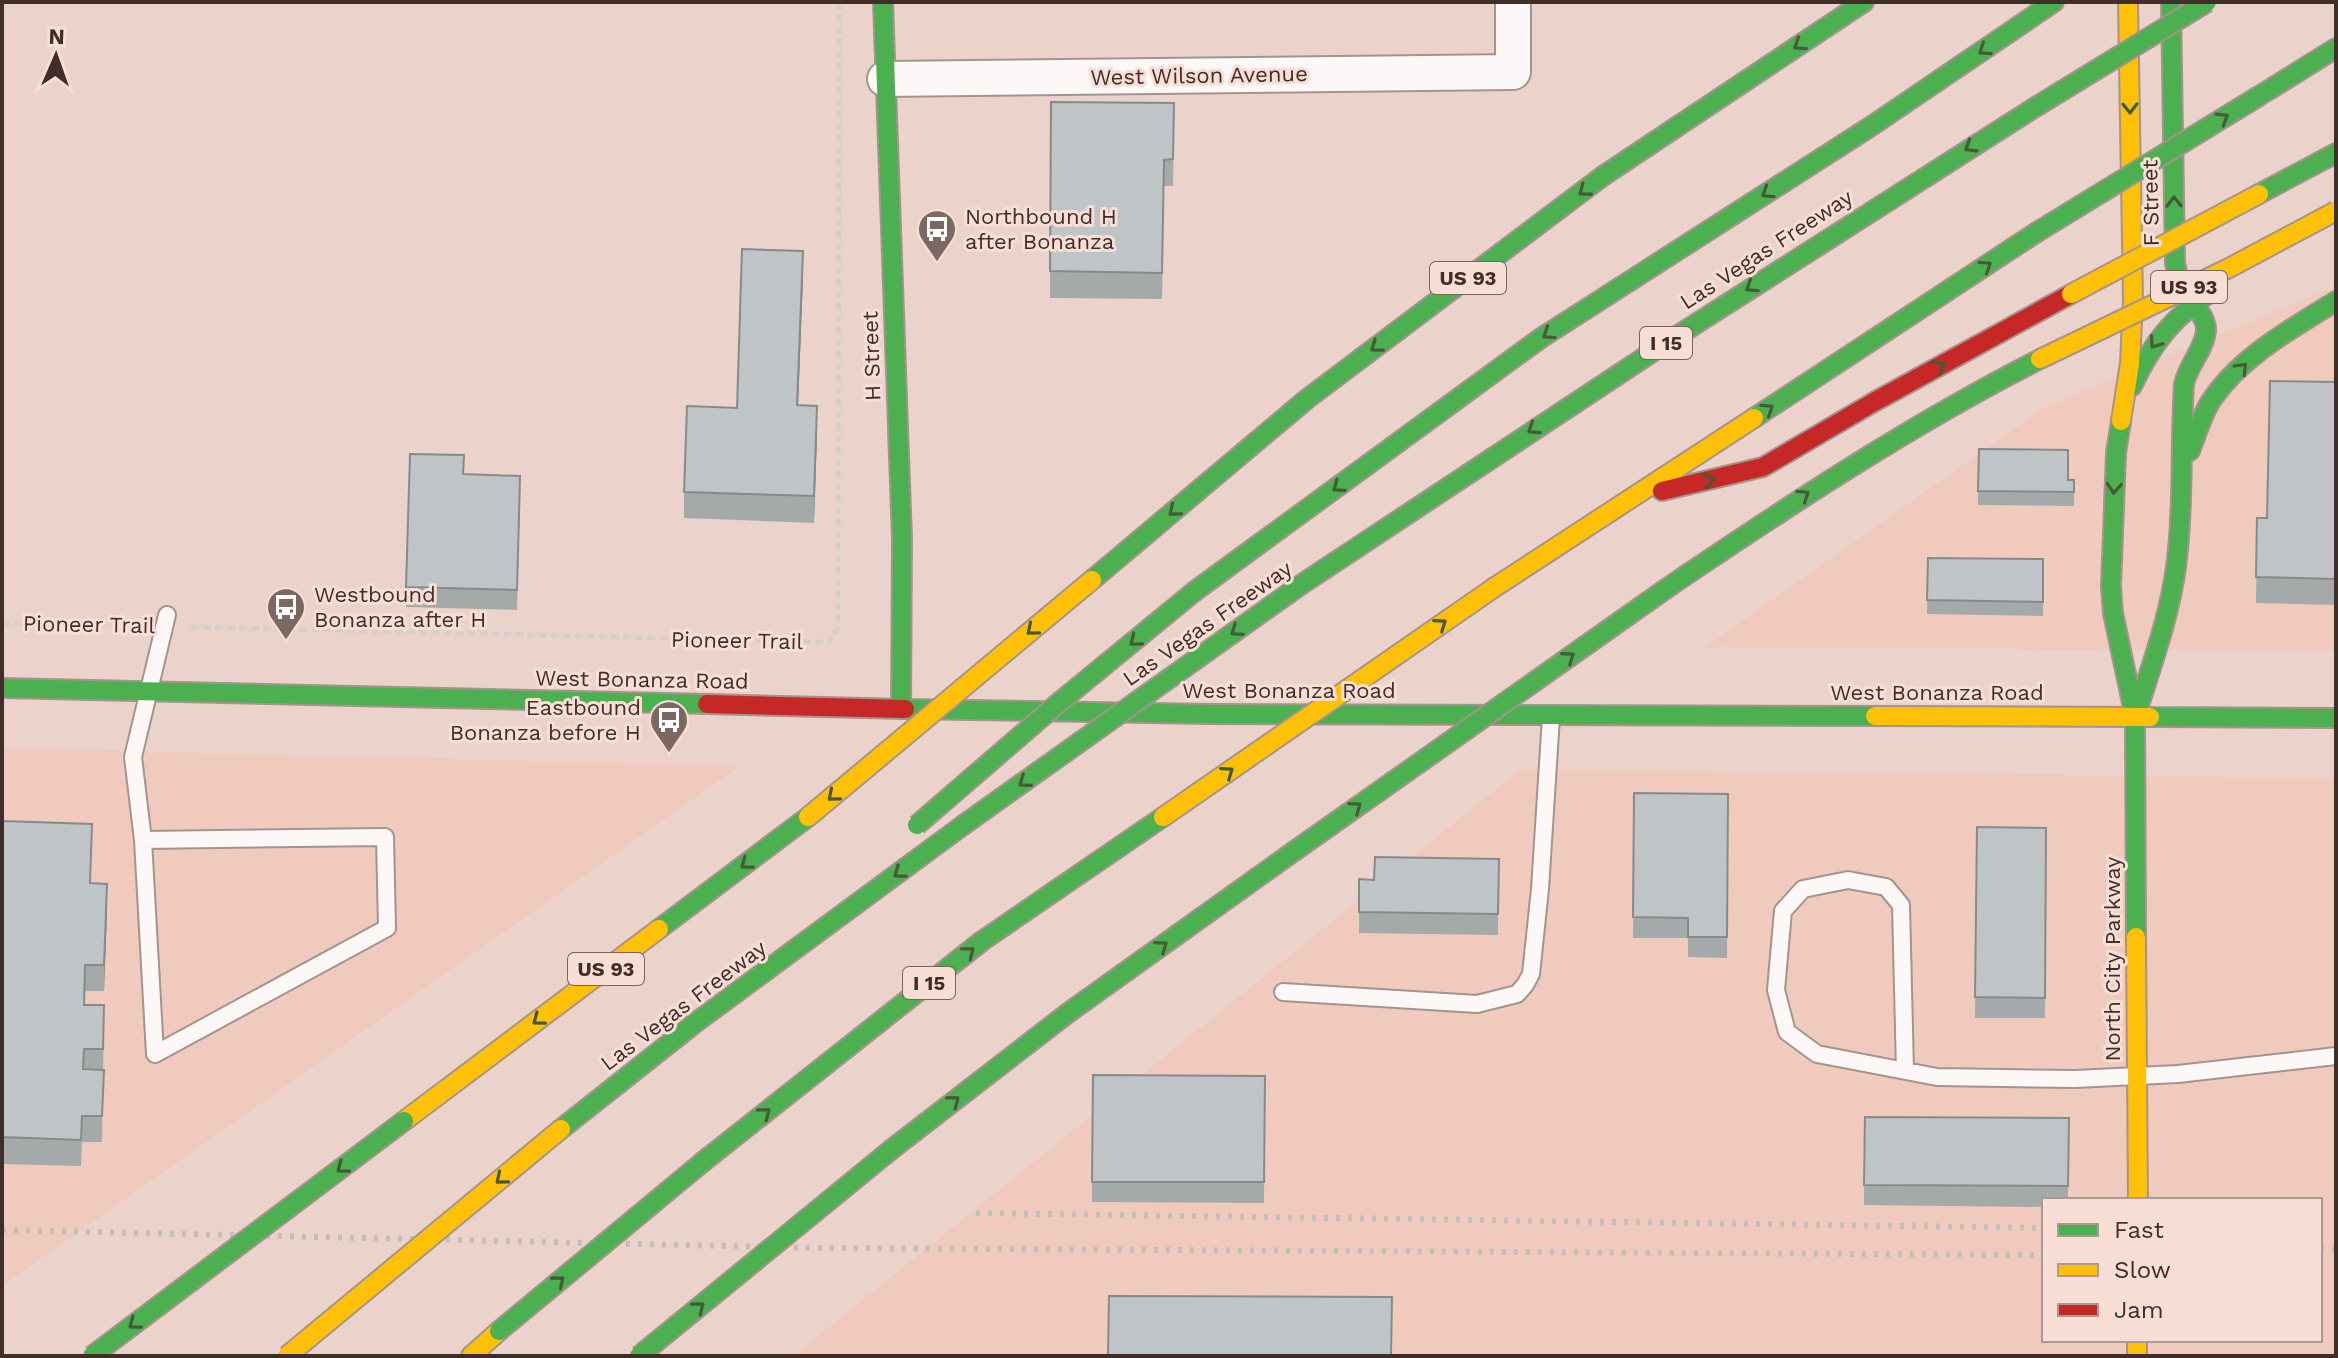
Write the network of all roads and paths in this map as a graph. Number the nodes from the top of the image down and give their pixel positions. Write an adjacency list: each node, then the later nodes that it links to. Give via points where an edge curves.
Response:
1 (839, 2): 19 (path, Pioneer Trail, via 838,626 829,642)
2 (883, 2): 10 (main road, H Street)
3 (1513, 2): 10 (street, West Wilson Avenue, via 1513,72)
4 (1864, 2): 36 (main road, US 93, one-way to 36, bridge, via 1591,186 1307,399 808,817)
5 (2128, 2): 16 (main road, F Street, one-way to 16, via 2133,301)
6 (2171, 2): 15 (main road, F Street, one-way to 6, via 2180,285 2175,263)
7 (2207, 2): 31 (main road, Las Vegas Freeway / I 15, one-way to 31, bridge, via 1867,212 1299,586)
8 (2051, 4): 27 (main road, one-way to 27, bridge, via 1541,338 1195,591)
9 (2336, 48): 18 (main road, I 15, one-way to 9, bridge, via 2037,232)
10 (885, 79): 23 (main road, H Street, via 902,540)
11 (2336, 153): 18 (main road, one-way to 11, bridge, via 1763,467)
12 (2336, 211): 39 (main road, US 93, one-way to 12, bridge, via 1068,1013 1794,502 1961,399)
13 (2336, 226): 15 (main road)
14 (2336, 301): 17 (main road, one-way to 14, via 2212,400 2248,360)
15 (2192, 303): 16 (main road, one-way to 16, via 2148,353); 17 (main road, F Street, via 2207,329 2184,384)
16 (2124, 411): 25 (main road, North City Parkway, one-way to 25, via 2116,453 2111,587)
17 (2182, 484): 25 (main road, North City Parkway, via 2173,590)
18 (1633, 498): 38 (main road, I 15, one-way to 18, bridge, via 704,1161 982,941 1495,587)
19 (165, 620): 20 (path, Pioneer Trail); 22 (lane)
20 (2, 623)
21 (2, 688): 22 (main road, West Bonanza Road)
22 (147, 691): 23 (main road, West Bonanza Road); 28 (lane, via 133,757)
23 (901, 709): 24 (main road, West Bonanza Road)
24 (1552, 715): 25 (main road, West Bonanza Road); 30 (lane, via 1531,974 1517,994 1477,1004)
25 (2135, 717): 26 (main road, West Bonanza Road); 34 (main road, North City Parkway)
26 (2336, 718)
27 (911, 830)
28 (143, 840): 28 (lane, via 155,1054 387,928 385,837)
29 (835, 898): 31 (main road)
30 (1283, 992)
31 (695, 1023): 37 (main road, Las Vegas Freeway / I 15, one-way to 37, bridge)
32 (2336, 1056): 34 (lane)
33 (1905, 1071): 33 (lane, via 1817,1054 1787,1032 1776,990 1783,911 1803,889 1848,880 1874,884 1886,887 1901,905); 34 (lane, via 1937,1077)
34 (2137, 1076): 35 (main road, North City Parkway)
35 (2138, 1198)
36 (92, 1356)
37 (287, 1356)
38 (471, 1356)
39 (639, 1356)

